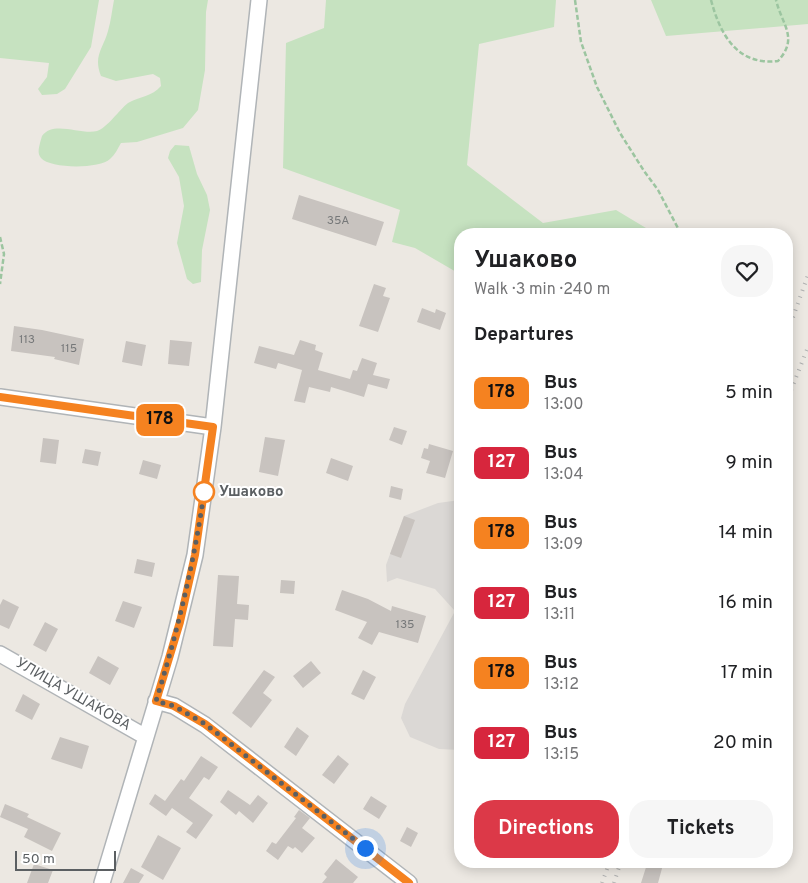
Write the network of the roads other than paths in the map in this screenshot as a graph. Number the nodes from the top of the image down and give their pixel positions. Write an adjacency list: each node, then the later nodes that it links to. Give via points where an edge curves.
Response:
1 (259, 0): 3 (street)
2 (0, 397): 3 (street)
3 (213, 427): 5 (street, via 195,555 180,622)
4 (0, 654): 6 (street, УЛИЦА УШАКОВА)
5 (156, 701): 6 (street); 8 (street, via 174,706 205,724)
6 (146, 737): 7 (street)
7 (102, 883)
8 (409, 883)

